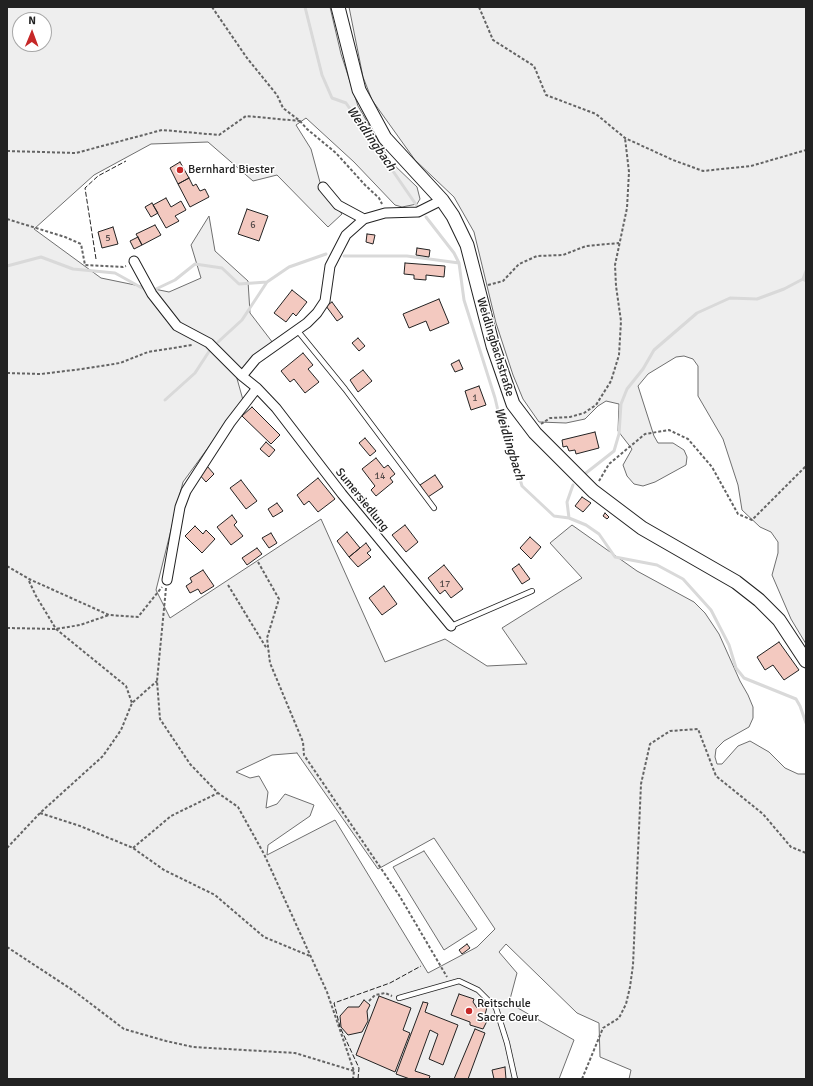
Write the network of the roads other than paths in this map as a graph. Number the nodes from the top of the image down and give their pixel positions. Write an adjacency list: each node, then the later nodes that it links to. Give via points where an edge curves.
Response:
1 (338, 7): 3 (main road, Weidlingbachstraße, via 359,90 386,138)
2 (323, 187): 4 (street, via 338,205)
3 (442, 200): 4 (street, via 418,212 385,213); 13 (main road, Weidlingbachstraße, via 467,245 493,346 513,404 535,434 593,491 642,528 736,582 759,600 779,620)
4 (364, 219): 6 (street, via 346,235 330,266 325,301)
5 (134, 261): 7 (street, Sumersiedlung, via 152,294 177,326 210,343)
6 (297, 330): 7 (street, via 256,358); 9 (lane, via 345,389)
7 (242, 376): 8 (street, Sumersiedlung)
8 (257, 388): 10 (street, via 230,423 186,491 180,507); 12 (street, Sumersiedlung, via 276,408 342,494)
9 (434, 508)
10 (167, 580)
11 (532, 591): 12 (lane)
12 (451, 626)
13 (806, 661)
14 (399, 998): 15 (lane, via 459,981 478,990 496,1008)
15 (515, 1079)

